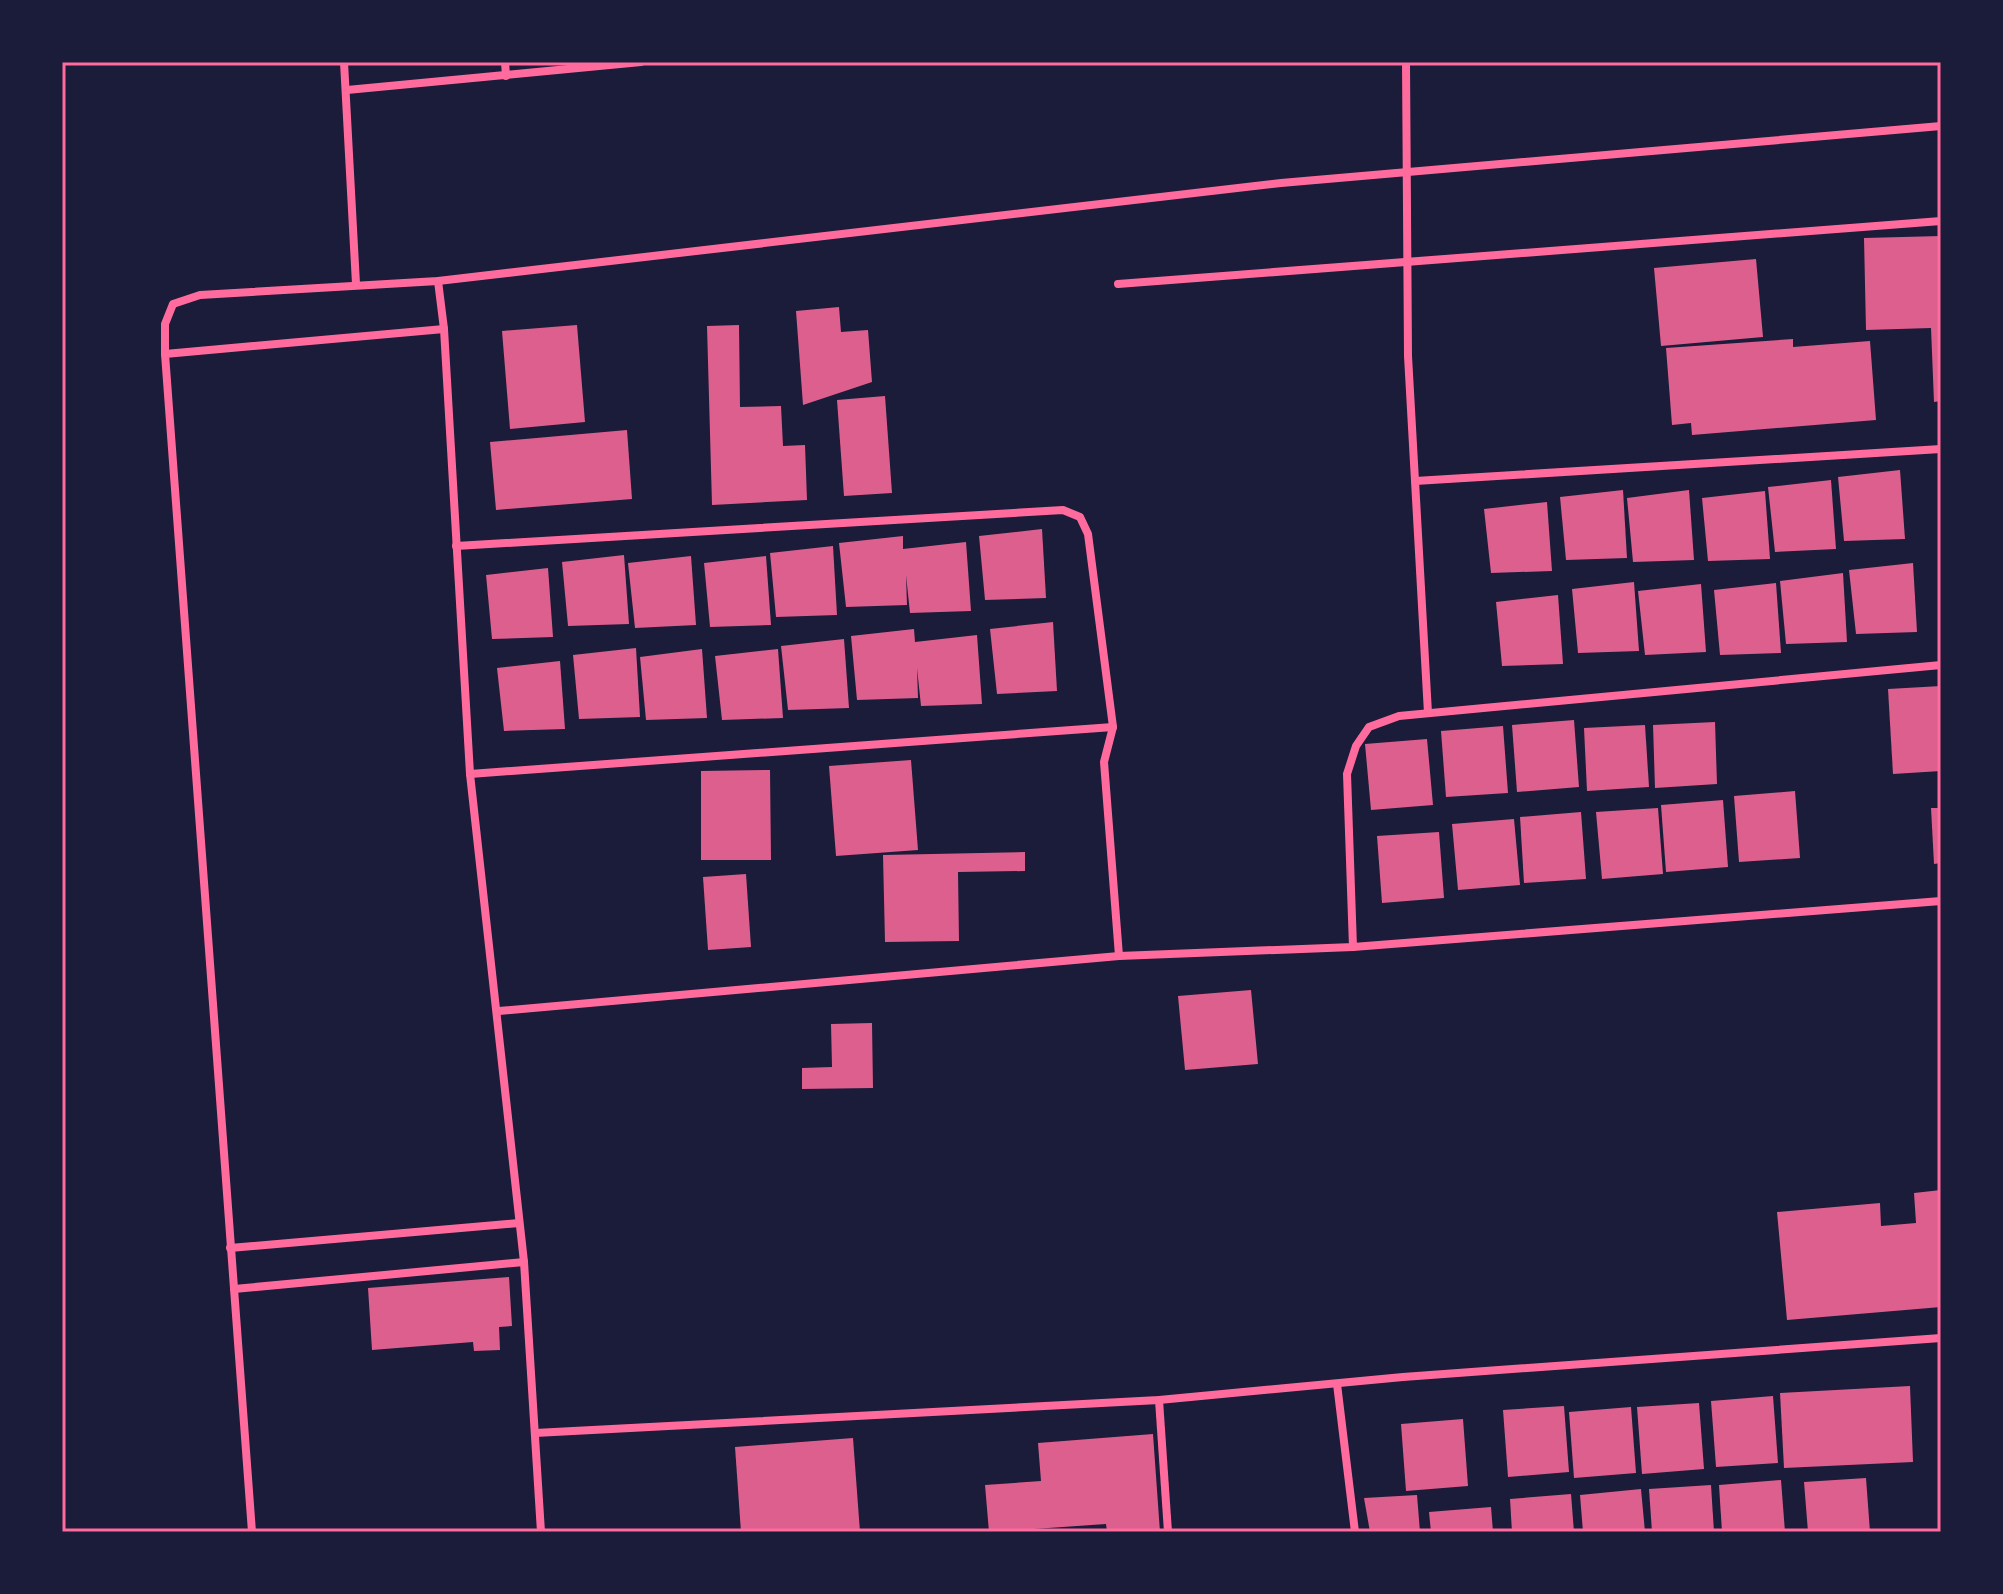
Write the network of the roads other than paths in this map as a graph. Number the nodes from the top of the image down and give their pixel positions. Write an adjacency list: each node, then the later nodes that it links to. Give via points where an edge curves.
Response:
1 (344, 62): 6 (street)
2 (505, 62): 5 (street)
3 (641, 62): 5 (street)
4 (1406, 62): 8 (street)
5 (506, 76): 6 (street)
6 (347, 90): 12 (street)
7 (1941, 126): 8 (street)
8 (1409, 173): 10 (street); 11 (street, via 1281,183)
9 (1941, 221): 10 (street)
10 (1408, 262): 13 (street); 17 (street)
11 (438, 281): 12 (street); 14 (street)
12 (356, 284): 15 (street, via 200,295 173,304 165,324)
13 (1118, 284)
14 (444, 329): 15 (street); 18 (street)
15 (165, 354): 28 (street)
16 (1941, 449): 17 (street)
17 (1415, 481): 20 (street)
18 (456, 546): 21 (street, via 1063,510 1080,517 1088,534); 22 (street)
19 (1941, 665): 20 (street)
20 (1428, 713): 24 (street, via 1369,727 1347,774)
21 (1113, 727): 22 (street); 25 (street, via 1104,762)
22 (470, 774): 26 (street)
23 (1941, 901): 24 (street)
24 (1353, 947): 25 (street)
25 (1119, 956): 26 (street)
26 (499, 1011): 27 (street)
27 (519, 1223): 28 (street); 29 (street)
28 (230, 1248): 30 (street)
29 (524, 1262): 30 (street); 34 (street)
30 (234, 1289): 35 (street)
31 (1941, 1338): 32 (street)
32 (1337, 1384): 33 (street); 38 (street)
33 (1159, 1400): 34 (street); 37 (street)
34 (535, 1433): 36 (street)
35 (252, 1532)
36 (541, 1532)
37 (1168, 1532)
38 (1355, 1532)

